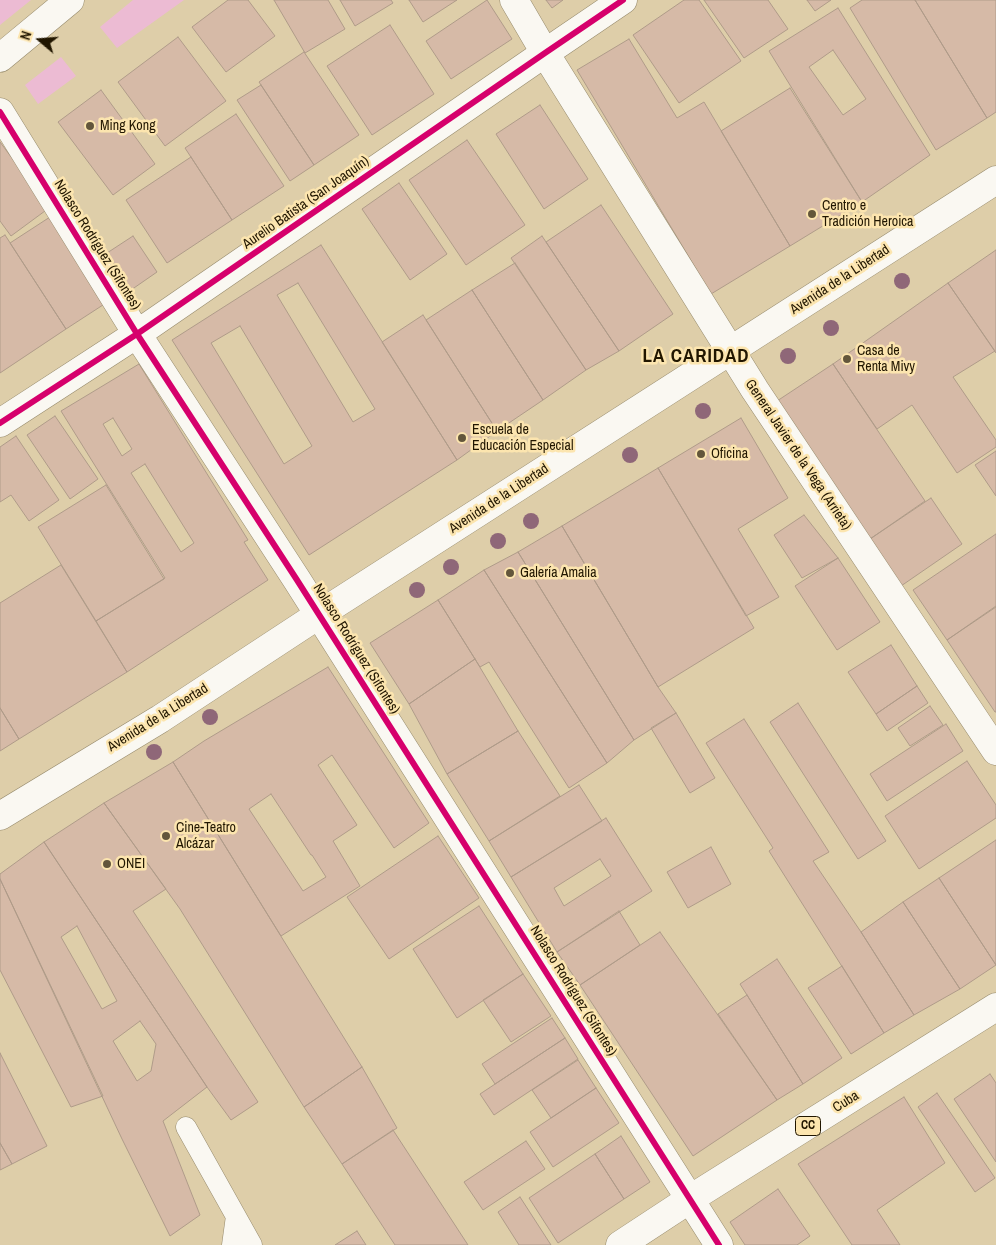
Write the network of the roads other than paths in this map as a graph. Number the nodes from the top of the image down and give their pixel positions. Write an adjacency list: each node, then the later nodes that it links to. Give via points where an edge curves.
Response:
1 (70, 0): 5 (main road)
2 (514, 0): 4 (main road, General Javier de la Vega (Arrieta))
3 (624, 0): 4 (main road, Aurelio Batista (San Joaquín))
4 (544, 53): 8 (main road, Aurelio Batista (San Joaquín)); 9 (main road, General Javier de la Vega (Arrieta))
5 (0, 58)
6 (0, 112): 8 (main road, Nolasco Rodríguez (Sifontes))
7 (996, 180): 9 (main road, Avenida de la Libertad)
8 (137, 334): 10 (main road, Aurelio Batista (San Joaquín)); 11 (main road, Nolasco Rodríguez (Sifontes))
9 (730, 351): 11 (main road, Avenida de la Libertad); 12 (main road, General Javier de la Vega (Arrieta))
10 (0, 423)
11 (320, 614): 13 (main road, Avenida de la Libertad, via 160,719); 16 (main road, Nolasco Rodríguez (Sifontes))
12 (996, 751)
13 (0, 816)
14 (996, 1007): 16 (main road, Cuba / CC)
15 (186, 1127): 17 (lane)
16 (690, 1200): 20 (main road, Cuba / CC); 21 (main road, Nolasco Rodríguez (Sifontes))
17 (236, 1216): 18 (lane); 19 (lane)
18 (232, 1245)
19 (252, 1245)
20 (620, 1245)
21 (719, 1245)

